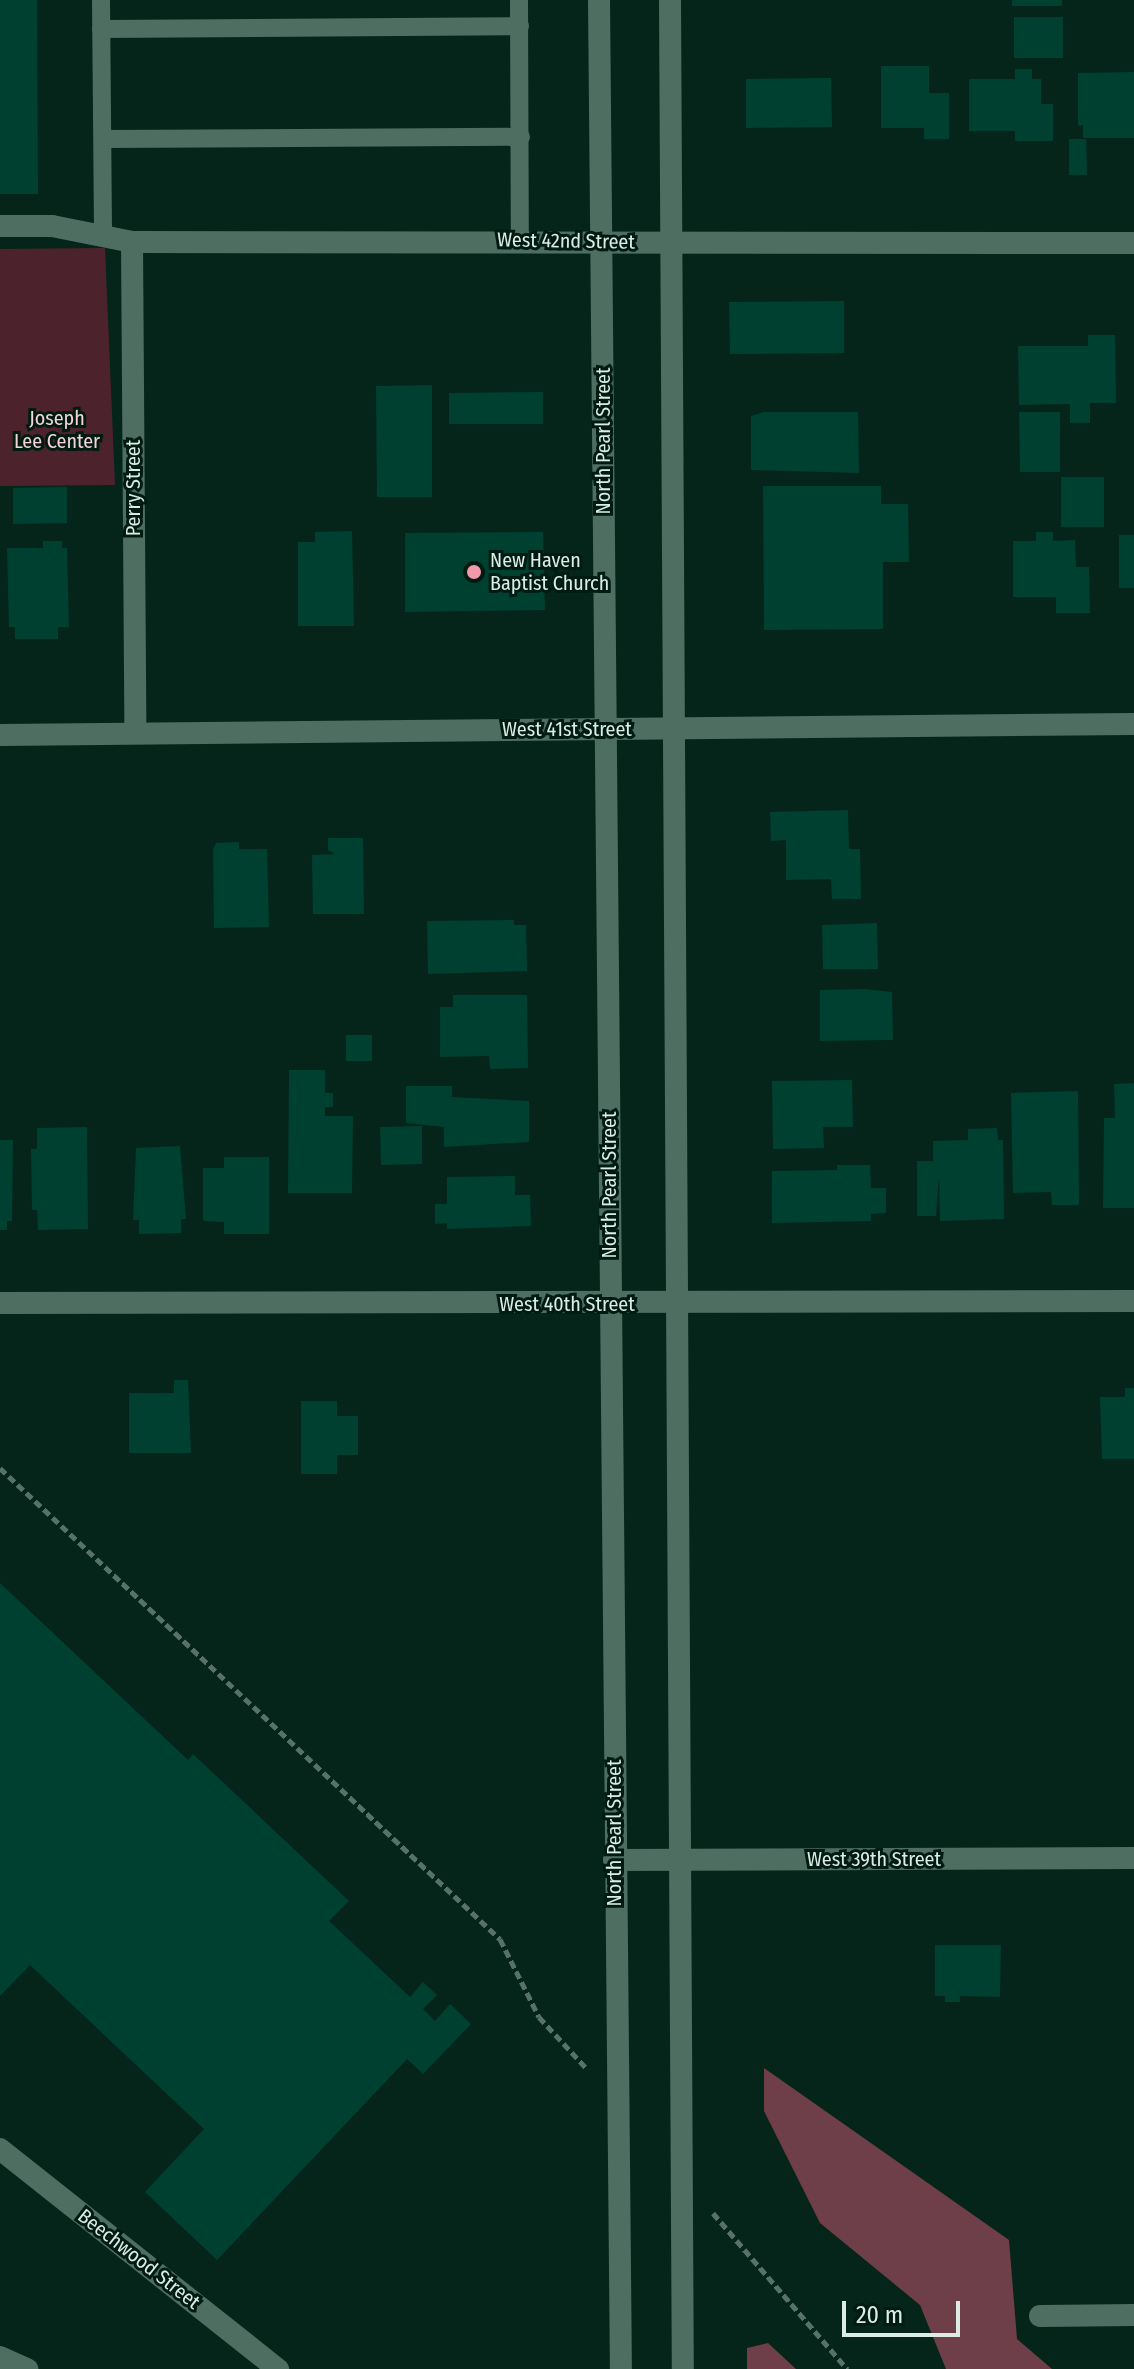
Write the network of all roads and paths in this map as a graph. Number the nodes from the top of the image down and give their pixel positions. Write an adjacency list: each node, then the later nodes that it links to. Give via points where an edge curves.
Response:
1 (101, 0): 6 (lane)
2 (519, 0): 5 (lane)
3 (599, 0): 12 (street, North Pearl Street)
4 (670, 0): 14 (street)
5 (520, 26): 6 (lane); 7 (lane)
6 (101, 29): 8 (lane)
7 (521, 137): 8 (lane); 11 (lane)
8 (103, 139): 10 (lane)
9 (0, 226): 10 (street, West 42nd Street, via 52,226)
10 (103, 235): 13 (street, West 42nd Street)
11 (520, 240): 12 (street, West 42nd Street); 13 (street, West 42nd Street)
12 (601, 241): 14 (street, West 42nd Street); 17 (street, North Pearl Street)
13 (132, 242): 19 (street, Perry Street)
14 (672, 242): 15 (street, West 42nd Street); 18 (street)
15 (1134, 243)
16 (1134, 724): 18 (street, West 41st Street)
17 (605, 729): 18 (street, West 41st Street); 19 (street, West 41st Street); 23 (street, North Pearl Street)
18 (675, 729): 24 (street)
19 (135, 733): 20 (street, West 41st Street)
20 (0, 735)
21 (1134, 1301): 24 (street, West 40th Street)
22 (0, 1303): 23 (street, West 40th Street)
23 (610, 1303): 24 (street, West 40th Street); 27 (street, North Pearl Street)
24 (679, 1304): 28 (street)
25 (0, 1468): 29 (path, via 500,1939 539,2017)
26 (1134, 1858): 28 (street, West 39th Street)
27 (614, 1860): 28 (street, West 39th Street); 29 (street, North Pearl Street)
28 (683, 1860): 31 (street)
29 (616, 2100): 37 (street, North Pearl Street)
30 (0, 2149): 36 (street, Beechwood Street)
31 (685, 2181): 38 (street); 39 (path)
32 (1134, 2315): 33 (street)
33 (1040, 2316)
34 (0, 2357): 35 (street)
35 (27, 2369)
36 (278, 2369)
37 (621, 2369)
38 (683, 2369)
39 (847, 2369)

